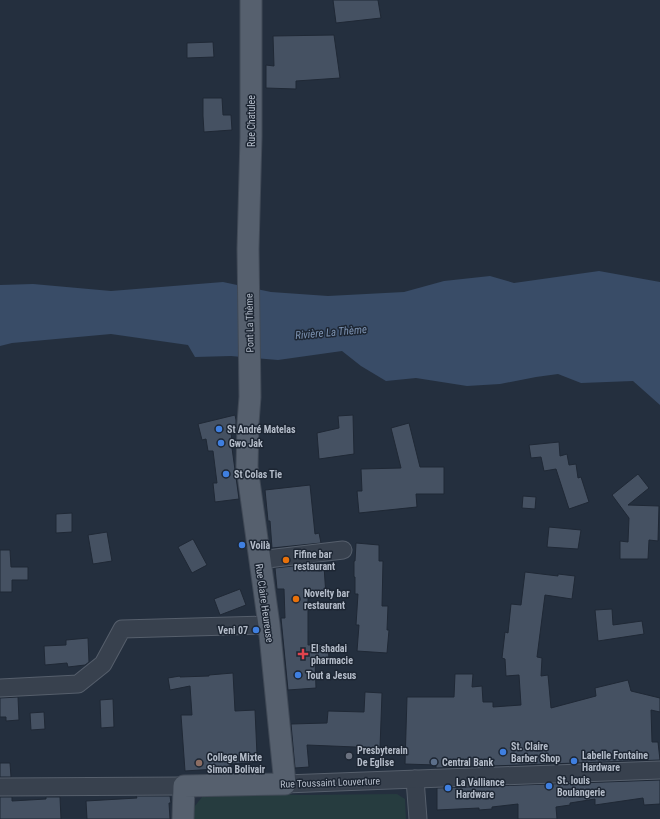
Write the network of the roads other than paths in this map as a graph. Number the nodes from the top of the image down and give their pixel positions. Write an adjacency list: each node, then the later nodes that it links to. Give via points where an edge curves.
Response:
1 (251, 0): 2 (main road, Rue Chatulee)
2 (249, 245): 3 (main road, Pont La Thème)
3 (248, 423): 5 (main road, Rue Claire Heureuse, via 246,467)
4 (343, 550): 5 (street)
5 (259, 560): 6 (main road, Rue Claire Heureuse)
6 (268, 625): 7 (street, via 122,629 103,664 78,684); 10 (main road, Rue Claire Heureuse)
7 (0, 688)
8 (660, 770): 9 (street, Rue Toussaint Louverture)
9 (415, 779): 10 (street, Rue Toussaint Louverture); 14 (street)
10 (285, 784): 11 (main road, Rue Toussaint Louverture)
11 (184, 786): 12 (street, Rue Toussaint Louverture); 13 (main road)
12 (0, 787)
13 (184, 819)
14 (418, 819)

